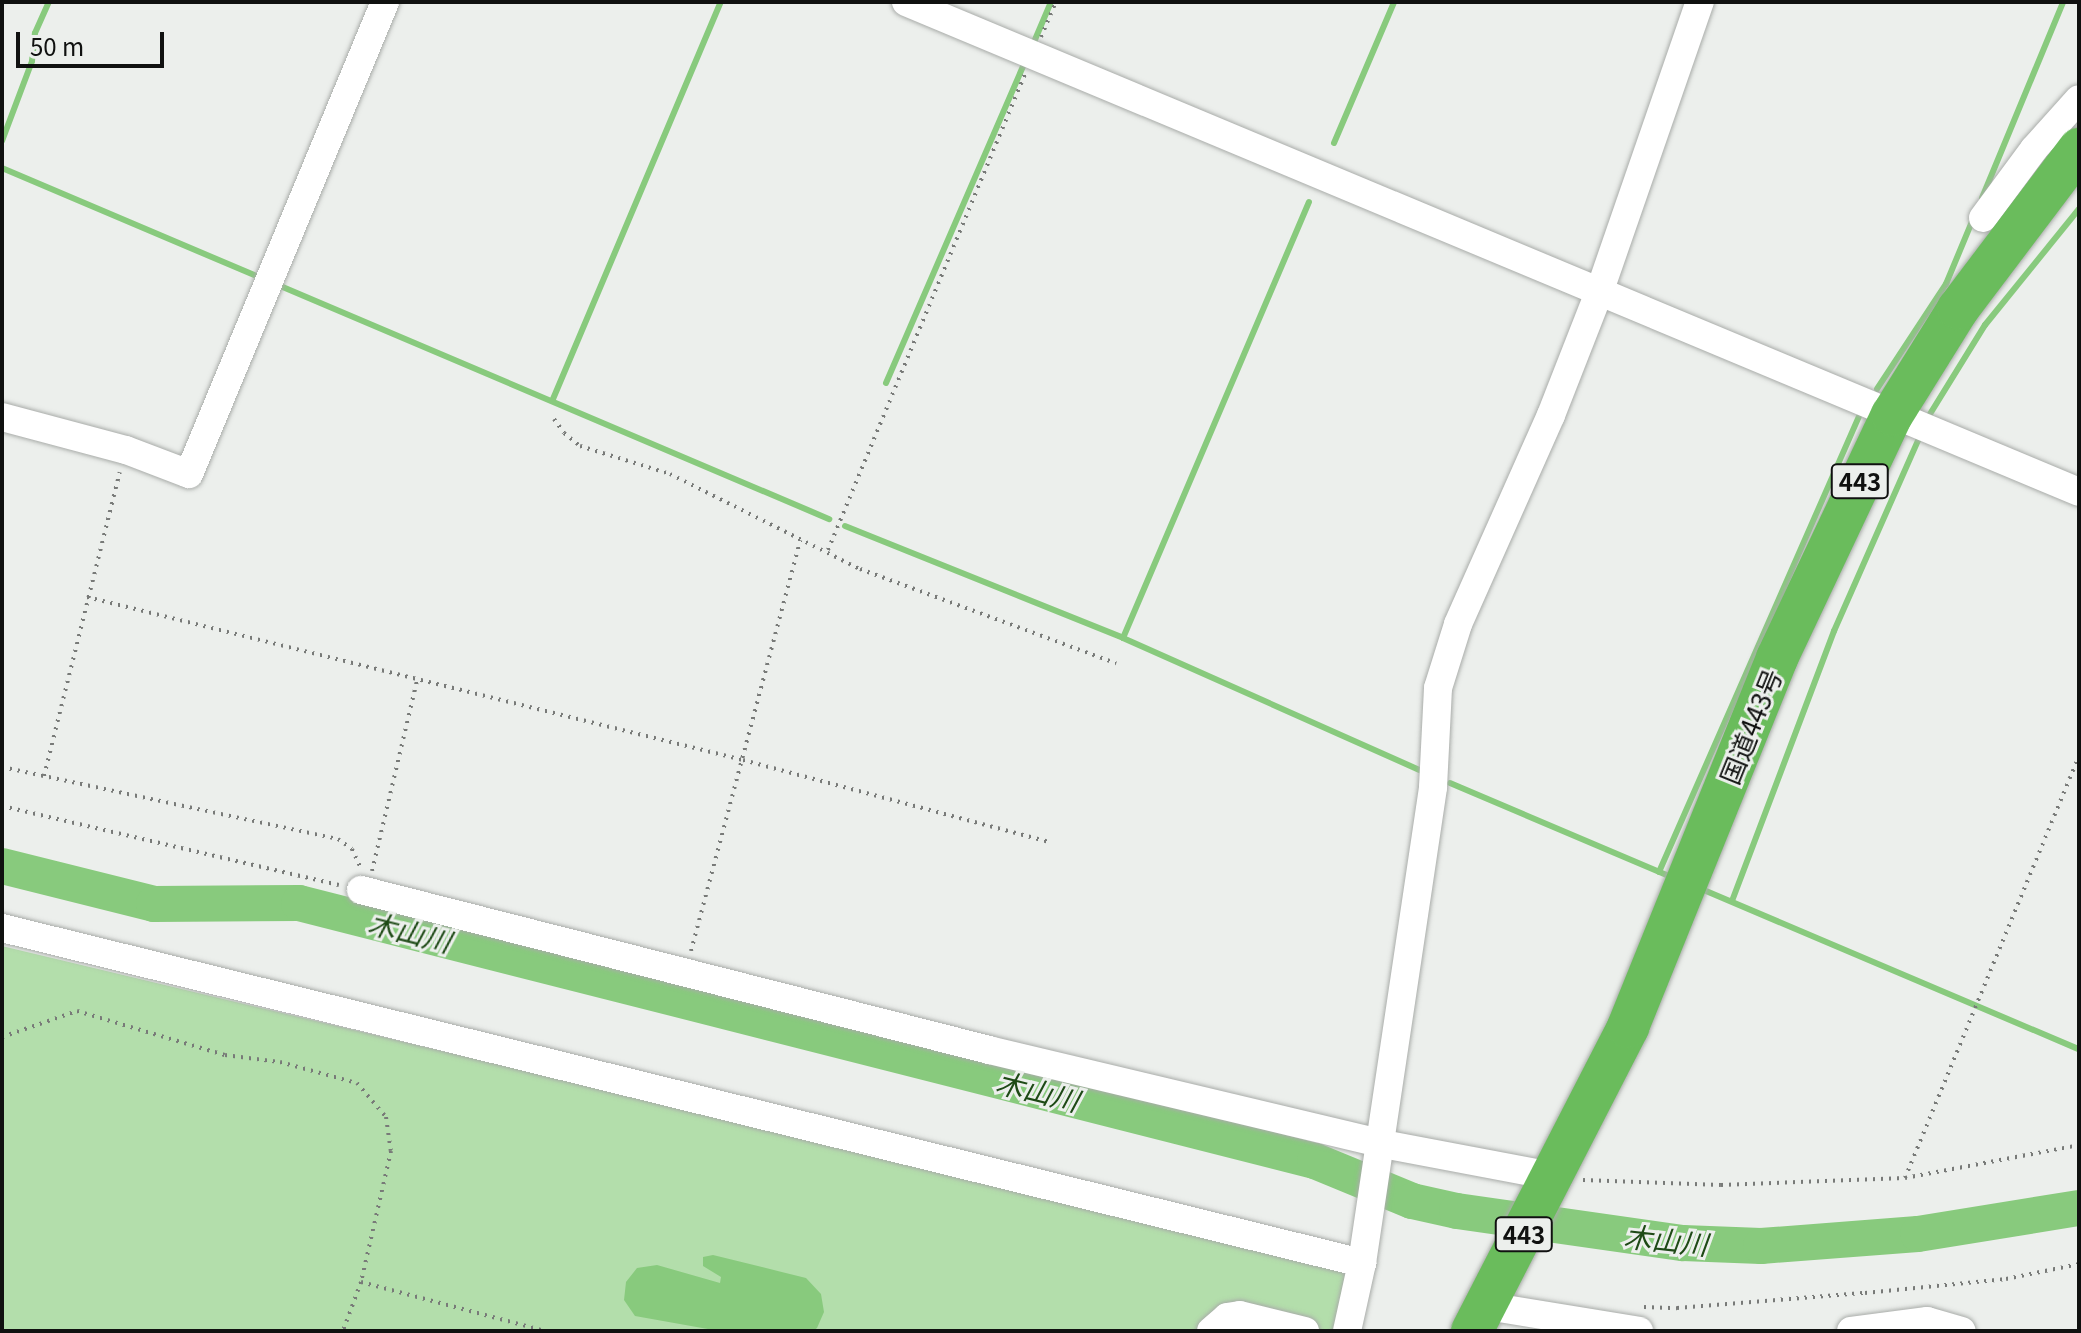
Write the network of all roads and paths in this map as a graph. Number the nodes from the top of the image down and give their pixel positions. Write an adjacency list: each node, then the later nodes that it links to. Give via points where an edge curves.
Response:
1 (385, 2): 14 (street, via 189,474)
2 (906, 2): 5 (street)
3 (1056, 2): 5 (path)
4 (1700, 2): 10 (street)
5 (1033, 55): 10 (street); 17 (path)
6 (2079, 99): 8 (street)
7 (2079, 149): 8 (highway, 国道443号 / 443)
8 (2028, 184): 9 (street); 11 (highway, 国道443号 / 443)
9 (1983, 218)
10 (1600, 290): 11 (street); 31 (street, via 1458,624 1438,688 1433,787)
11 (1892, 415): 15 (street); 33 (highway, 国道443号 / 443, via 1813,576 1628,1027)
12 (2, 417): 14 (street)
13 (554, 419): 16 (path, via 580,446 670,474)
14 (126, 450): 18 (path)
15 (2079, 492)
16 (800, 540): 17 (path); 22 (path)
17 (827, 551): 19 (path, via 910,589)
18 (87, 597): 20 (path); 24 (path)
19 (1116, 663)
20 (417, 680): 22 (path); 27 (path, via 371,876)
21 (2079, 756): 34 (path)
22 (743, 760): 26 (path); 29 (path)
23 (2, 767): 24 (path)
24 (44, 776): 27 (path, via 338,839 352,849 361,867)
25 (2, 806): 27 (path)
26 (1049, 842)
27 (361, 890): 29 (street)
28 (2, 928): 35 (street)
29 (685, 972): 31 (street)
30 (2, 1037): 37 (path, via 77,1011 225,1055 280,1062 357,1083 386,1117 391,1151)
31 (1378, 1143): 33 (street); 35 (street)
32 (2079, 1145): 34 (path)
33 (1553, 1176): 34 (path, via 1721,1185); 38 (highway, 国道443号 / 443)
34 (1905, 1178)
35 (1363, 1257): 44 (street)
36 (2079, 1264): 39 (path, via 2006,1279 1677,1308)
37 (361, 1282): 40 (path); 41 (path)
38 (1484, 1310): 39 (street)
39 (1634, 1318)
40 (343, 1331)
41 (545, 1331)
42 (1211, 1331): 43 (street, via 1227,1317 1240,1315)
43 (1305, 1331)
44 (1347, 1331)
45 (1851, 1331): 46 (street, via 1927,1321)
46 (1962, 1331)

